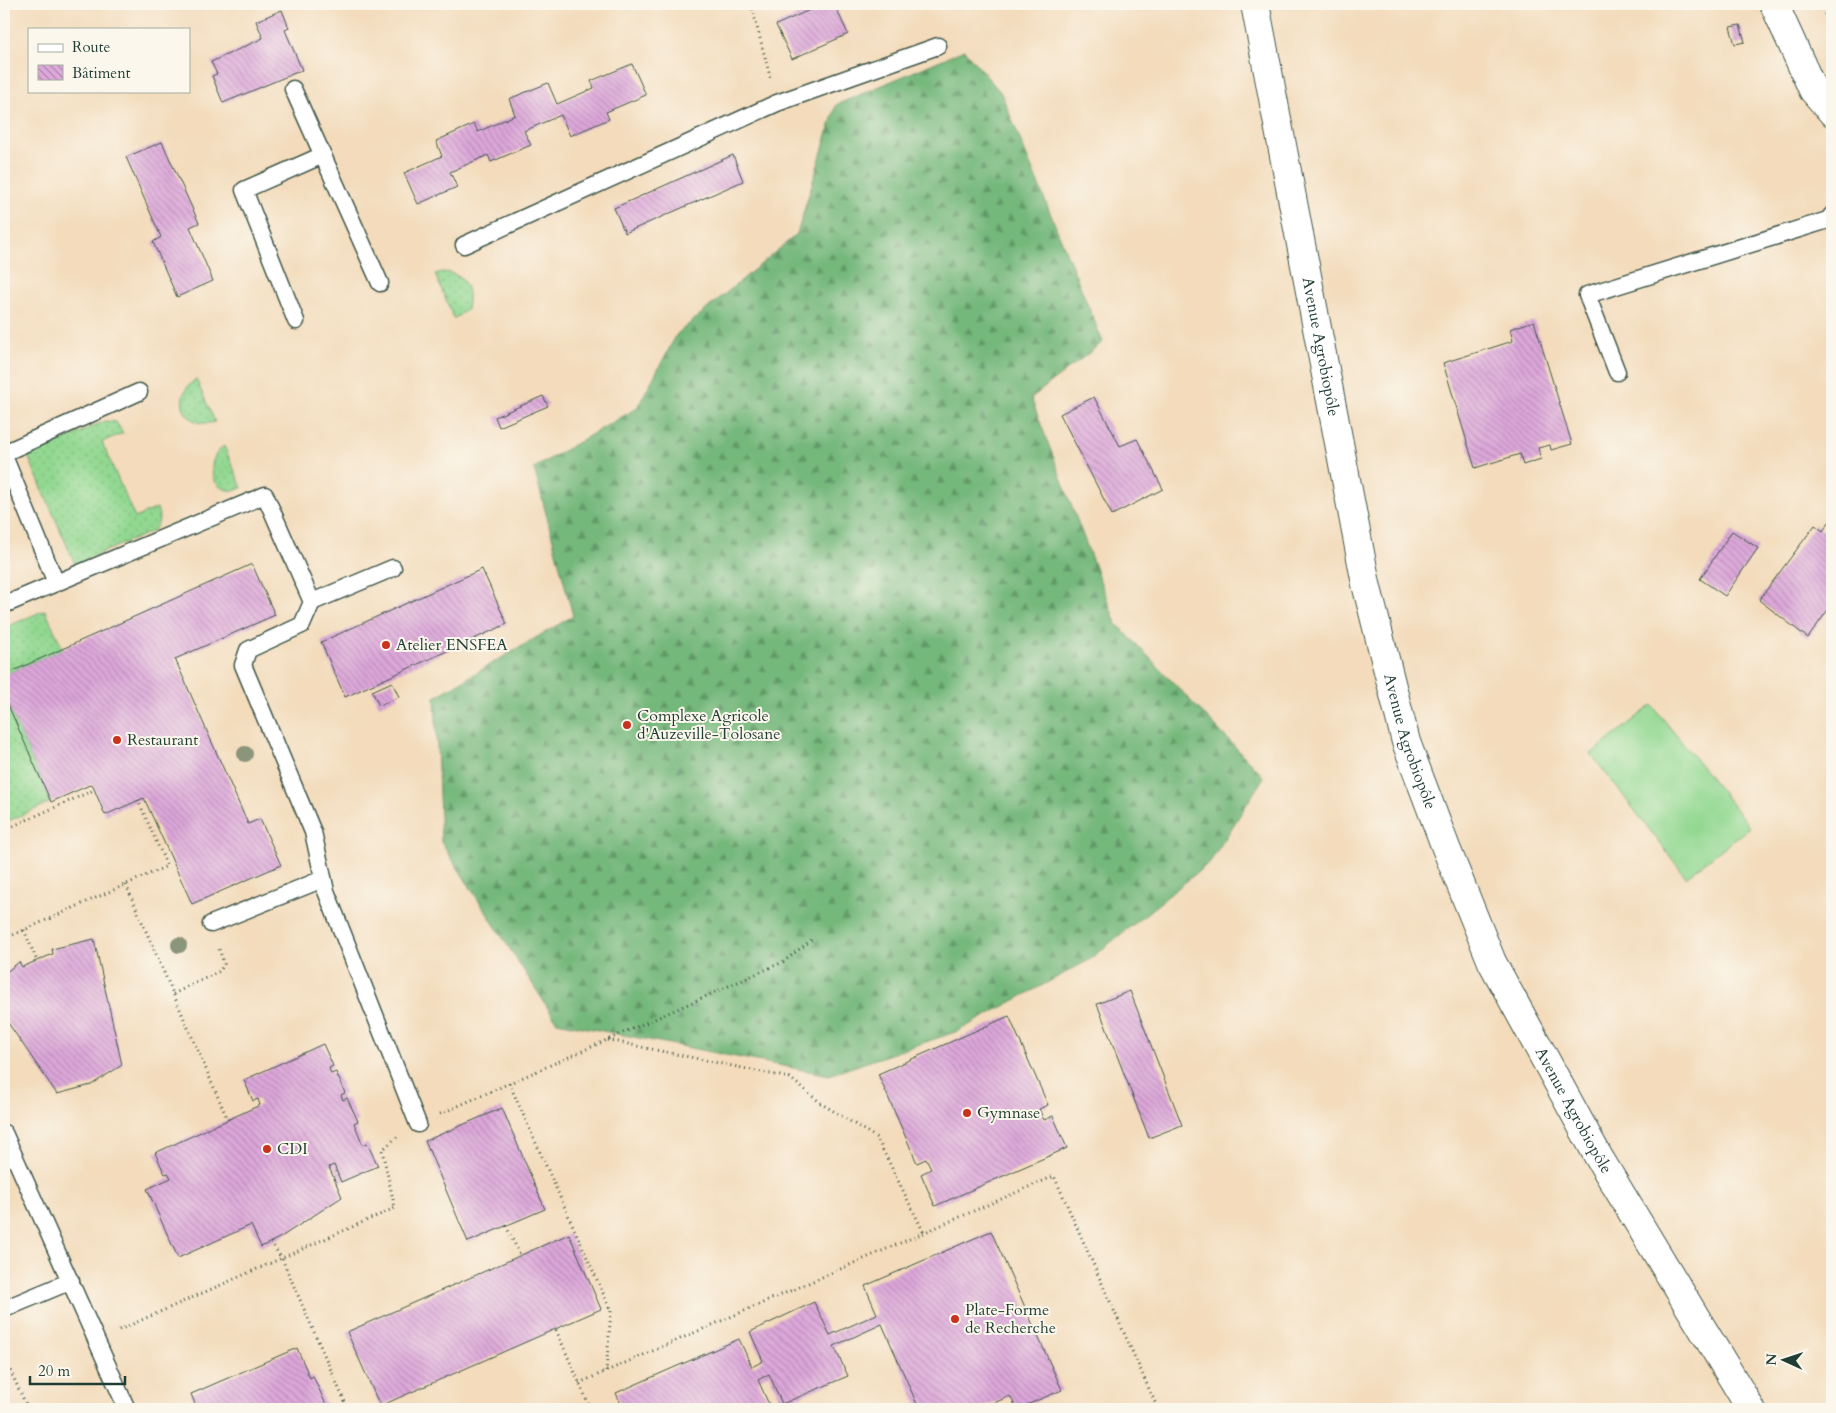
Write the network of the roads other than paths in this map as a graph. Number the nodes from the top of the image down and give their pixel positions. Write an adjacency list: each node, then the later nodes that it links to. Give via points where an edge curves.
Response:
1 (1255, 4): 25 (street, Avenue Agrobiopôle, via 1366,584 1406,742 1492,962 1598,1156)
2 (1774, 4): 5 (street, via 1813,90)
3 (938, 46): 8 (lane, via 777,103)
4 (293, 88): 6 (lane)
5 (1832, 112)
6 (323, 155): 9 (lane); 10 (lane, via 244,190)
7 (1832, 215): 11 (lane, via 1828,220 1587,295)
8 (464, 245)
9 (380, 283)
10 (296, 321)
11 (1617, 372)
12 (139, 392): 13 (lane)
13 (4, 455): 15 (lane)
14 (393, 568): 16 (lane)
15 (56, 582): 16 (lane, via 265,494); 17 (lane)
16 (312, 602): 18 (lane, via 302,625 248,650 242,665 313,832)
17 (4, 605)
18 (323, 879): 19 (lane); 20 (lane)
19 (211, 924)
20 (418, 1124)
21 (4, 1133): 22 (lane)
22 (70, 1281): 23 (lane); 24 (lane)
23 (4, 1309)
24 (127, 1409)
25 (1751, 1409)

